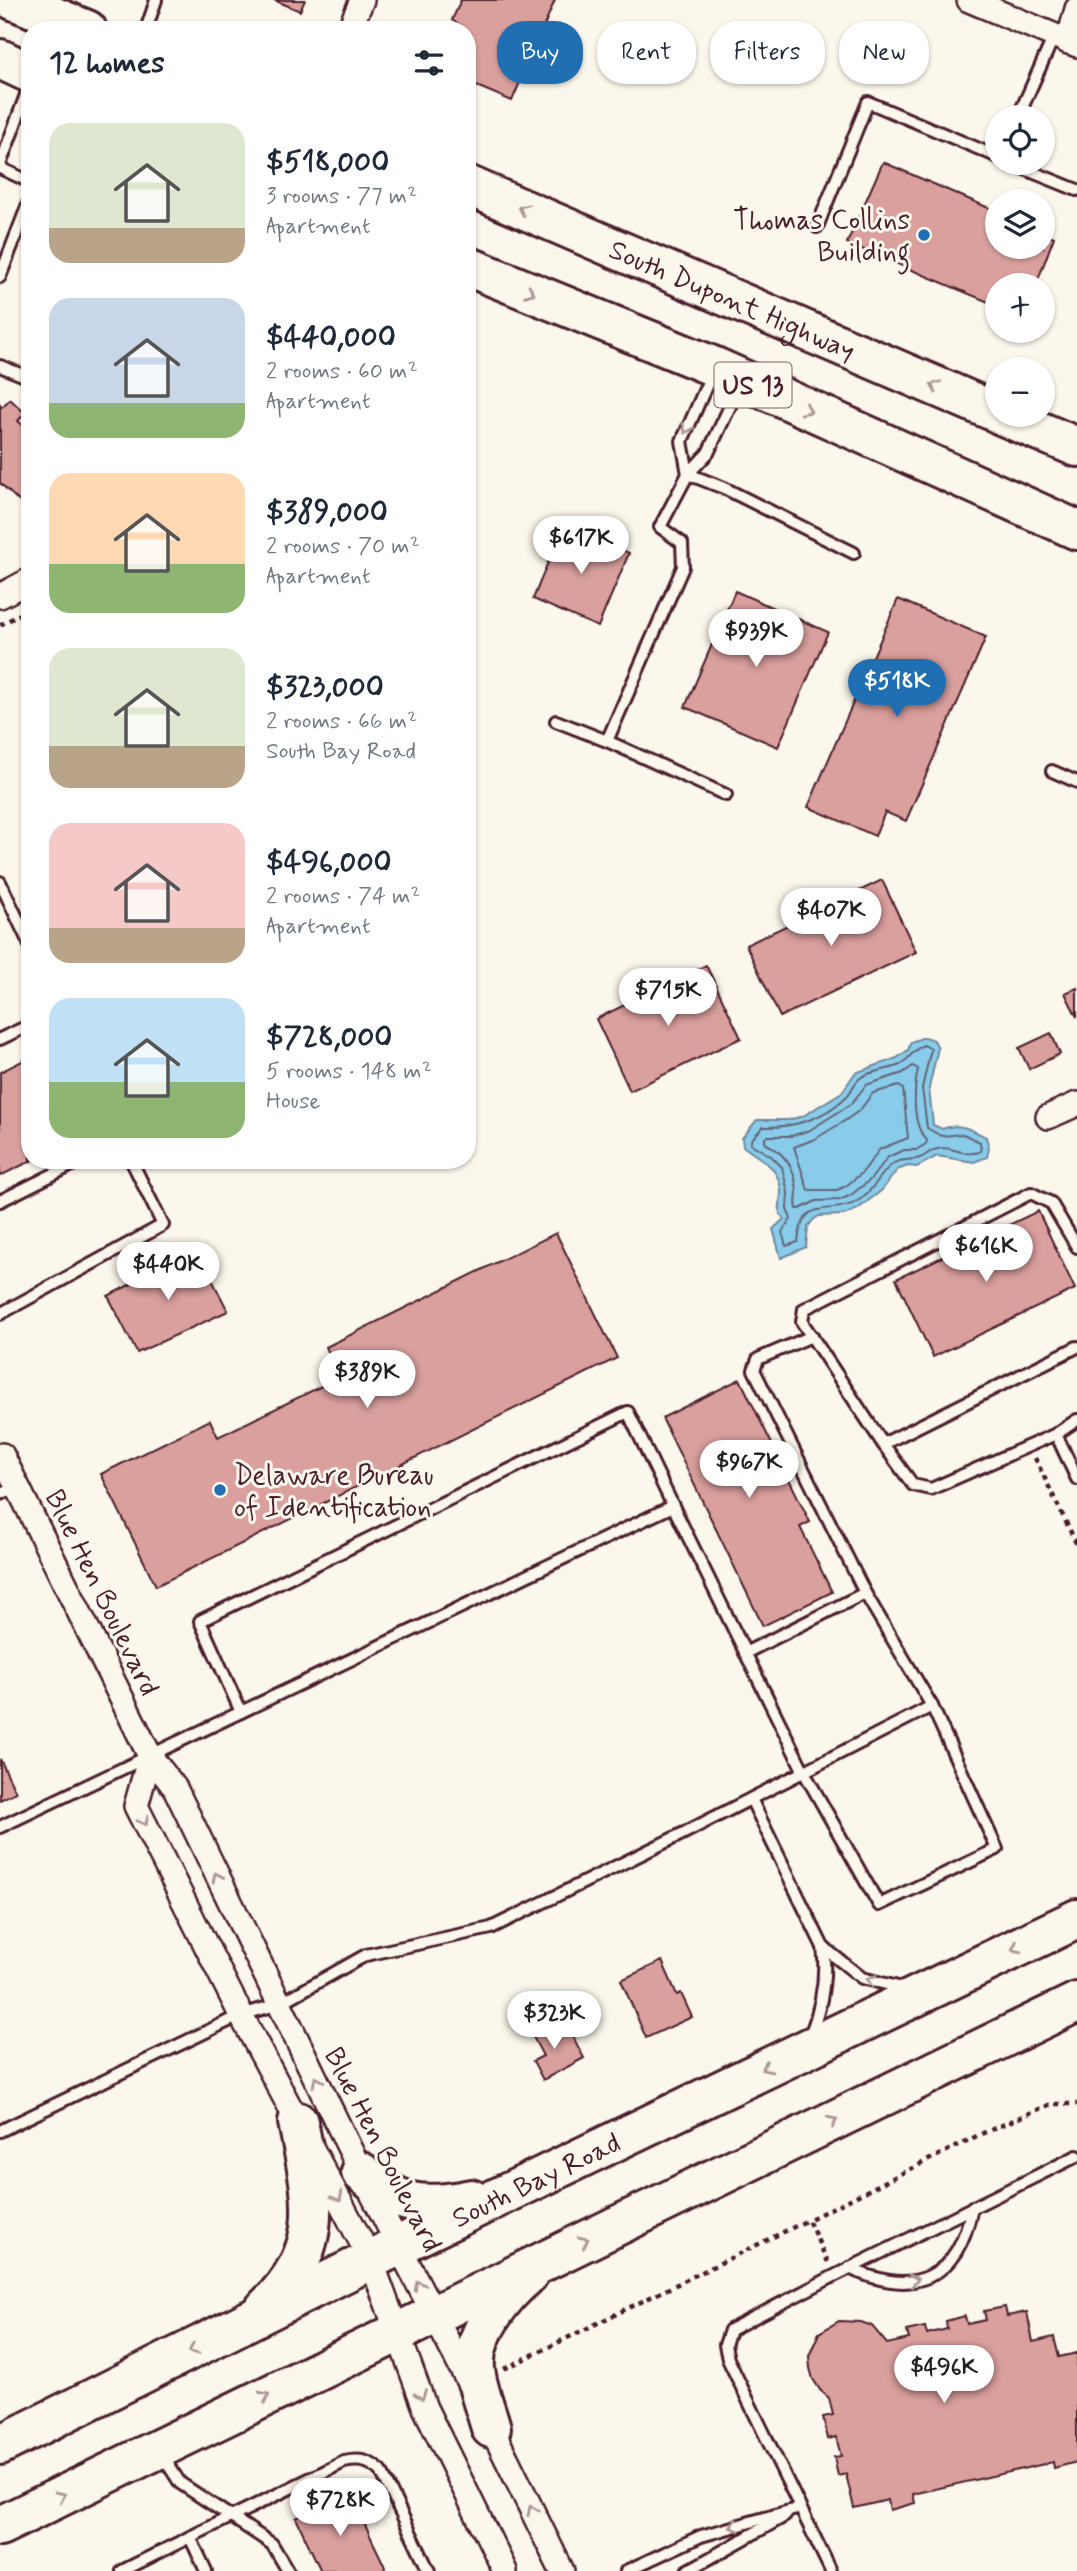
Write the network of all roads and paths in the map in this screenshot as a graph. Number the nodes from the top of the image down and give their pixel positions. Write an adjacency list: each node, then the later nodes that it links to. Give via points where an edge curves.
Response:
1 (13, 0): 5 (highway)
2 (156, 0): 8 (lane)
3 (362, 0): 9 (street)
4 (969, 0): 10 (street)
5 (52, 7): 7 (highway)
6 (1077, 9): 10 (street)
7 (74, 21)
8 (149, 21)
9 (353, 21)
10 (1066, 41): 13 (lane)
11 (0, 59): 12 (highway)
12 (21, 69)
13 (1026, 105)
14 (21, 109): 16 (lane)
15 (985, 152): 22 (lane, via 868,103)
16 (0, 167): 18 (lane)
17 (1040, 175): 20 (lane)
18 (21, 178)
19 (476, 189): 28 (highway, South Dupont Highway / US 13, one-way to 19)
20 (1077, 190)
21 (21, 223): 24 (lane)
22 (817, 227)
23 (476, 270): 27 (highway, US 13, one-way to 27)
24 (0, 278)
25 (0, 366): 26 (lane)
26 (21, 374)
27 (729, 374): 31 (lane, via 708,453); 31 (lane, one-way to 31, via 682,441); 32 (highway, US 13, one-way to 32)
28 (985, 408)
29 (1030, 427): 30 (highway, South Dupont Highway / US 13)
30 (1077, 447)
31 (688, 474): 33 (lane); 39 (lane, via 660,527 682,543 683,567)
32 (1077, 530)
33 (854, 553)
34 (21, 585): 35 (street)
35 (0, 596)
36 (21, 614): 37 (path)
37 (0, 625)
38 (556, 721): 39 (lane)
39 (607, 741): 42 (lane)
40 (1052, 771): 41 (lane)
41 (1077, 782)
42 (726, 795)
43 (0, 882): 44 (lane)
44 (21, 926)
45 (21, 1028): 46 (lane)
46 (0, 1039)
47 (1077, 1104): 48 (street)
48 (1048, 1117)
49 (64, 1169): 51 (lane)
50 (136, 1169): 53 (lane, via 163,1224)
51 (0, 1201)
52 (1077, 1247): 54 (lane, via 1051,1203 1031,1194 804,1309 802,1322)
53 (0, 1314)
54 (812, 1336): 58 (lane); 65 (lane, via 758,1359 754,1370)
55 (1077, 1347): 58 (lane)
56 (1077, 1420): 57 (lane)
57 (1056, 1434): 58 (lane, via 931,1489 913,1485); 61 (lane)
58 (883, 1444)
59 (1, 1453): 62 (street, Blue Hen Boulevard)
60 (1033, 1454): 64 (path)
61 (1077, 1479)
62 (9, 1490): 69 (street, Blue Hen Boulevard)
63 (673, 1506): 66 (lane); 68 (lane); 68 (lane, via 628,1412 200,1621)
64 (1077, 1545)
65 (865, 1593): 66 (lane); 67 (lane)
66 (745, 1653): 70 (lane)
67 (932, 1706): 70 (lane); 70 (lane, via 998,1849 879,1905)
68 (241, 1712): 69 (lane)
69 (150, 1756): 72 (lane); 77 (street, Blue Hen Boulevard, one-way to 69, via 175,1787); 78 (street, Blue Hen Boulevard, one-way to 78, via 136,1806)
70 (804, 1772): 71 (lane)
71 (751, 1799): 74 (lane); 77 (lane, via 491,1928 366,1955)
72 (0, 1827)
73 (1077, 1919): 75 (highway, South Bay Road, one-way to 75)
74 (823, 1947): 75 (lane, one-way to 74, via 895,1988 862,1978); 79 (lane, via 823,1986)
75 (928, 1990): 79 (highway, South Bay Road)
76 (1077, 2002): 89 (highway, one-way to 76)
77 (279, 2004): 78 (lane); 84 (street, Blue Hen Boulevard, one-way to 77)
78 (241, 2015): 81 (street, Blue Hen Boulevard); 82 (lane)
79 (805, 2050): 85 (highway, South Bay Road, one-way to 85)
80 (1077, 2104): 87 (path, via 1051,2104 1027,2114)
81 (298, 2122): 88 (street, Blue Hen Boulevard, one-way to 88); 93 (highway, via 311,2190 311,2227 292,2276)
82 (0, 2131)
83 (1077, 2156): 86 (lane)
84 (361, 2172): 85 (highway, via 391,2196 421,2205); 88 (street, Blue Hen Boulevard)
85 (511, 2191): 88 (highway, South Bay Road)
86 (972, 2207): 90 (lane); 90 (lane, one-way to 86, via 901,2283 929,2277 959,2249)
87 (808, 2220): 91 (path); 95 (path)
88 (384, 2253): 92 (street, Blue Hen Boulevard, one-way to 88); 93 (highway, South Bay Road); 94 (street, Blue Hen Boulevard)
89 (545, 2260): 92 (highway); 97 (highway, via 502,2301 478,2345 475,2371)
90 (849, 2268): 91 (lane)
91 (834, 2276): 101 (lane, via 735,2325 726,2337 728,2359)
92 (434, 2314): 94 (highway); 97 (street, Blue Hen Boulevard)
93 (254, 2319): 96 (highway, South Bay Road, one-way to 96)
94 (398, 2331): 99 (highway, one-way to 94); 109 (street, Blue Hen Boulevard, one-way to 109, via 425,2408)
95 (499, 2371)
96 (61, 2416): 98 (highway, South Bay Road); 100 (highway)
97 (491, 2428): 110 (street, Blue Hen Boulevard, one-way to 97)
98 (0, 2445)
99 (159, 2448): 102 (lane, via 180,2483); 103 (highway, one-way to 99)
100 (0, 2458)
101 (800, 2508): 111 (lane, one-way to 111, via 701,2536); 112 (lane); 113 (lane)
102 (233, 2517): 104 (lane); 107 (lane, via 272,2544); 108 (lane, via 358,2459 380,2471)
103 (0, 2526)
104 (190, 2538): 105 (lane); 106 (lane)
105 (122, 2571)
106 (206, 2571)
107 (288, 2571)
108 (429, 2571)
109 (505, 2571)
110 (562, 2571)
111 (626, 2571)
112 (687, 2571)
113 (831, 2571)

